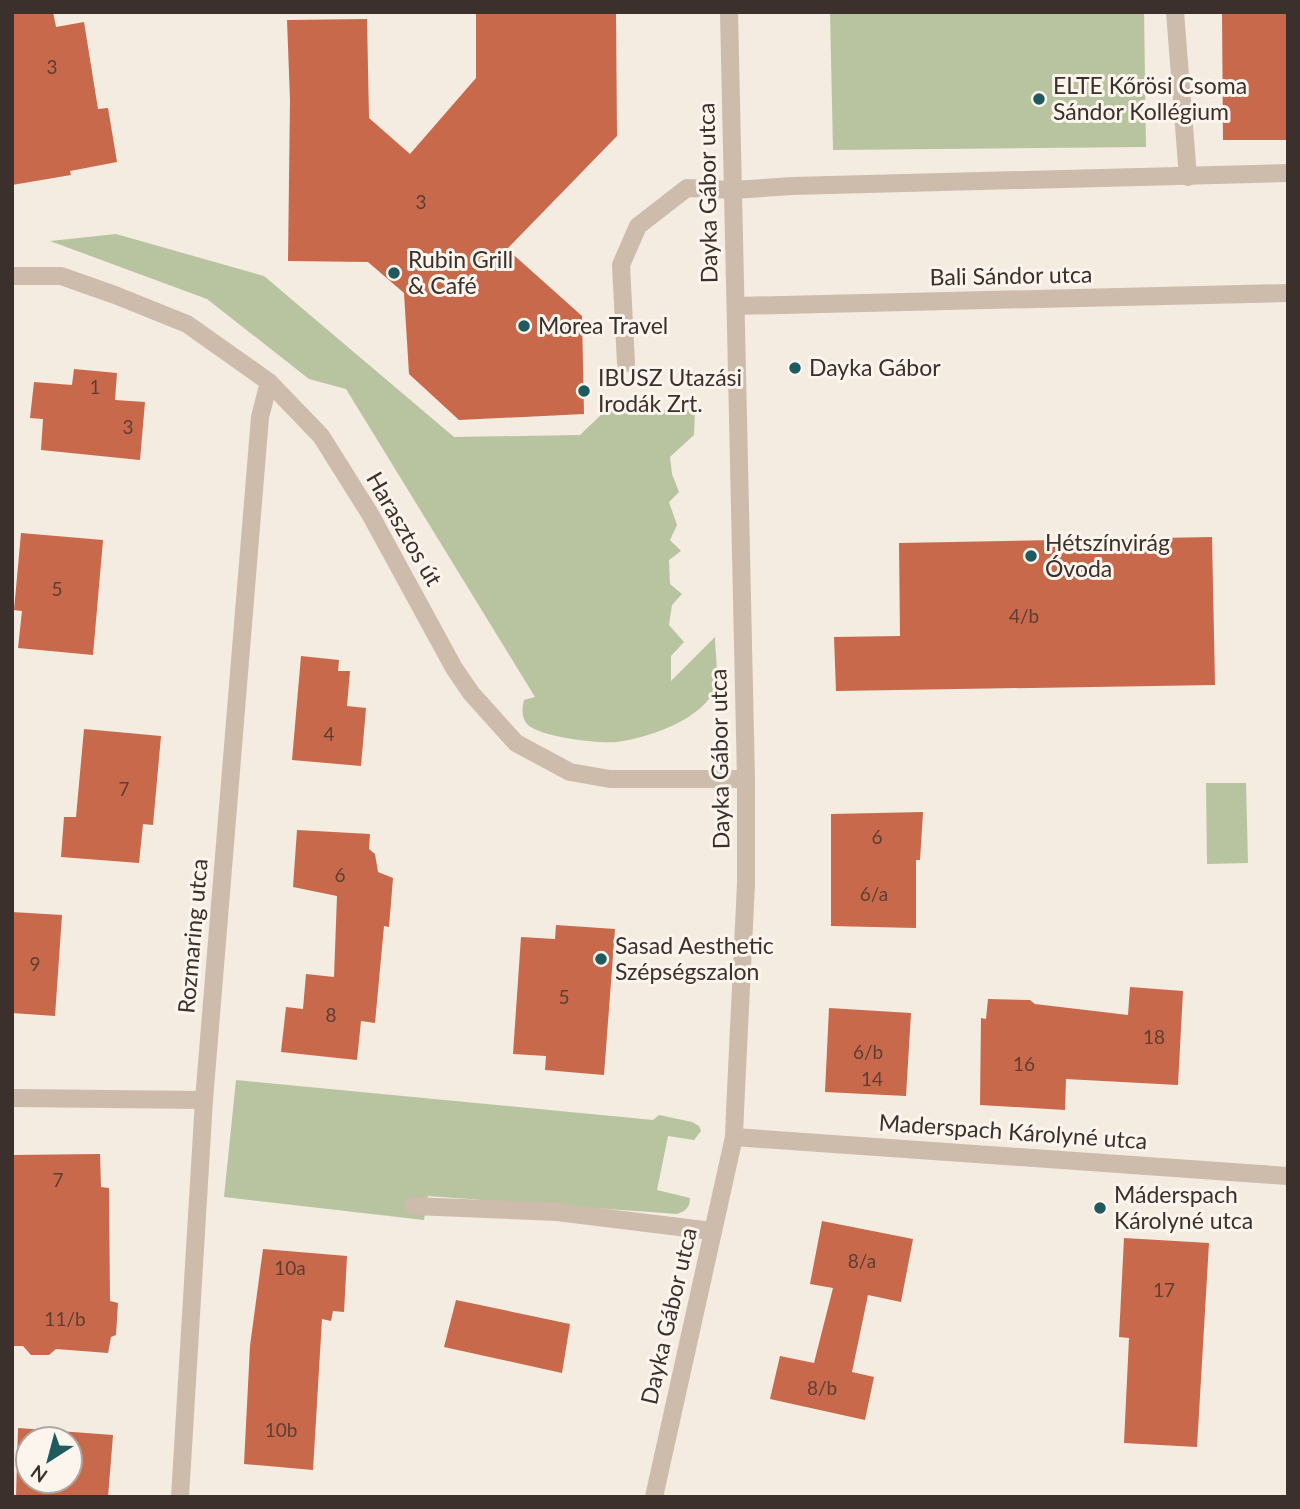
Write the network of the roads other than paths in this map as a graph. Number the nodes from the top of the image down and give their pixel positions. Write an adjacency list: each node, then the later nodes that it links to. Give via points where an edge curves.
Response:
1 (729, 12): 5 (street, Dayka Gábor utca)
2 (1175, 12): 4 (street)
3 (1288, 173): 4 (street)
4 (1188, 177): 5 (street)
5 (733, 190): 8 (street, Dayka Gábor utca); 9 (street, via 687,188 638,226 621,265)
6 (12, 276): 10 (street, Harasztos út, via 61,276 187,324)
7 (1288, 293): 8 (street, Bali Sándor utca)
8 (736, 306): 11 (street, Dayka Gábor utca)
9 (626, 363)
10 (269, 382): 11 (street, Harasztos út, via 321,436 370,514 454,668 516,743 570,772 610,779); 13 (street, Rozmaring utca, via 260,417)
11 (746, 779): 14 (street, Dayka Gábor utca, via 746,884)
12 (12, 1098): 13 (street)
13 (204, 1100): 18 (street, Rozmaring utca)
14 (734, 1137): 15 (street, Maderspach Károlyné utca); 17 (street, Dayka Gábor utca)
15 (1288, 1177)
16 (414, 1206): 17 (street, via 557,1213)
17 (712, 1231): 19 (street, Dayka Gábor utca)
18 (180, 1497)
19 (654, 1497)

